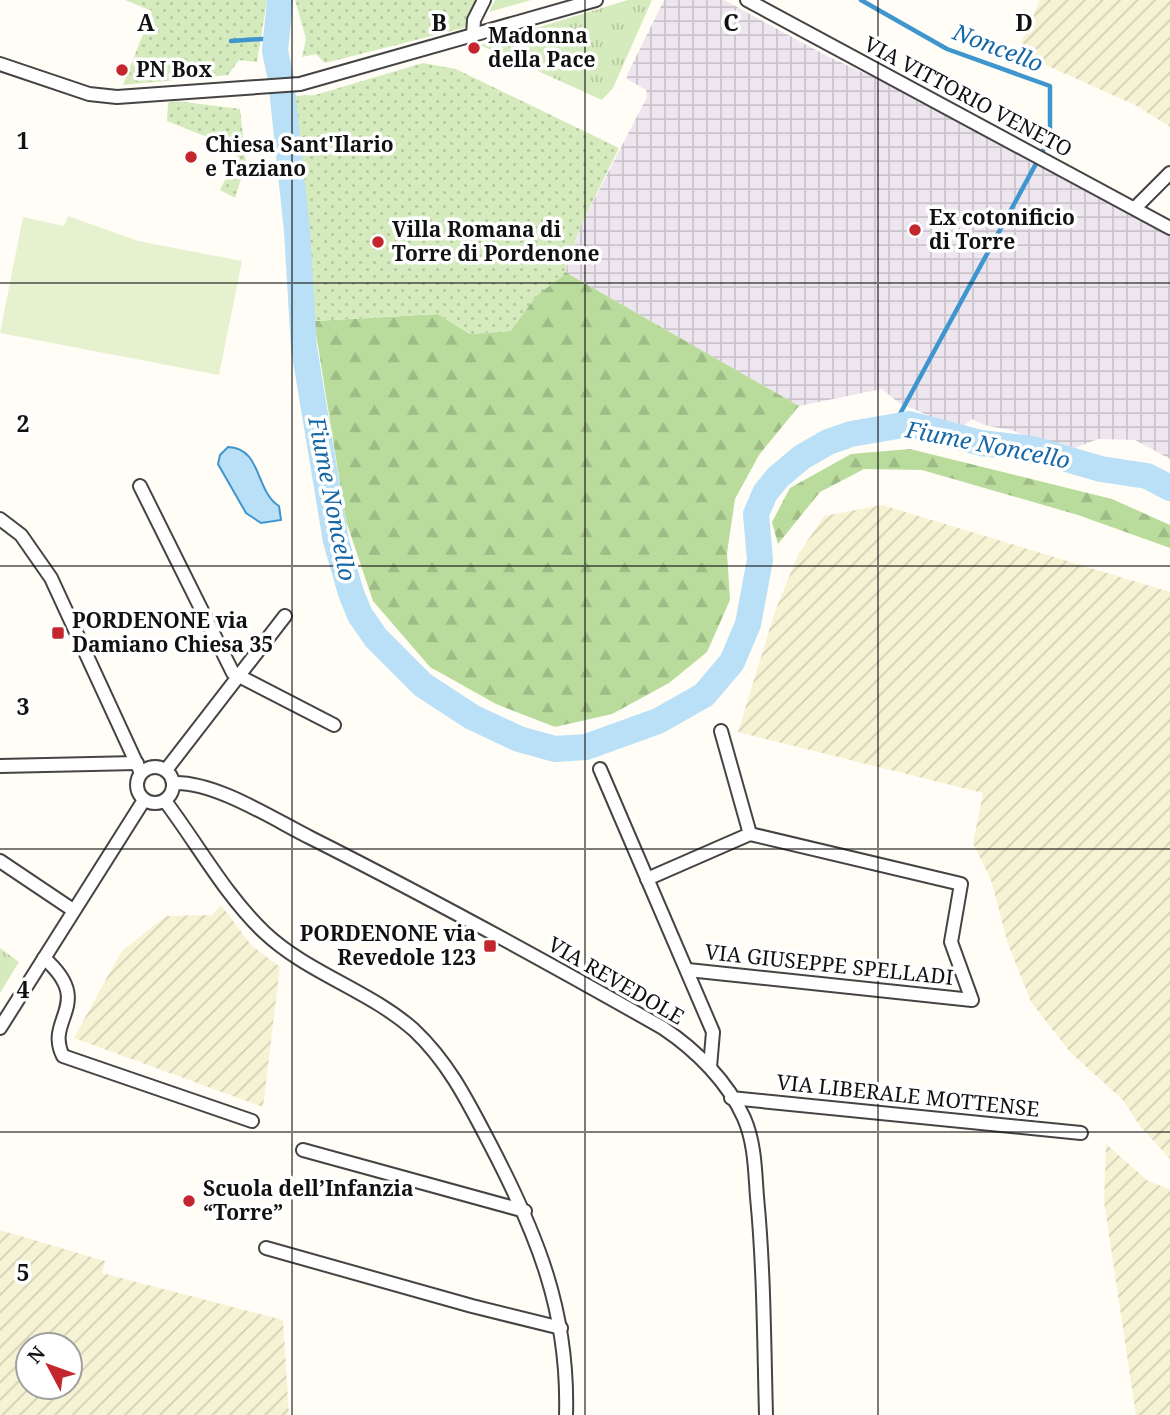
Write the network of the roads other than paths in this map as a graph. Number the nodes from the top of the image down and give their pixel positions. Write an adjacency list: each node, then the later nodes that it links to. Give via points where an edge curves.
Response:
1 (484, 0): 4 (street, via 474,20)
2 (596, 0): 4 (street)
3 (747, 0): 7 (street, VIA VITTORIO VENETO)
4 (473, 35): 5 (street, via 300,84 117,97 89,94)
5 (0, 64)
6 (1170, 173): 7 (street)
7 (1135, 208): 8 (street, VIA VITTORIO VENETO)
8 (1170, 228)
9 (140, 486): 12 (street, via 227,666)
10 (0, 519): 16 (street, via 21,535 51,578)
11 (285, 616): 12 (street)
12 (239, 676): 13 (street); 18 (street)
13 (334, 725)
14 (721, 731): 22 (street)
15 (0, 766): 16 (street)
16 (139, 768): 18 (street); 20 (street, via 136,786)
17 (600, 769): 24 (street)
18 (166, 770): 19 (street)
19 (173, 783): 21 (street); 29 (street, VIA REVEDOLE, via 190,782 242,803 384,875 663,1028)
20 (144, 800): 21 (street); 25 (street)
21 (165, 801): 34 (street, via 261,930 285,950 412,1029 444,1062)
22 (750, 834): 24 (street); 27 (street, VIA GIUSEPPE SPELLADI, via 961,884 951,942 972,1000)
23 (0, 861): 25 (street)
24 (647, 879): 27 (street)
25 (74, 911): 26 (street)
26 (44, 958): 28 (street); 31 (street, via 67,983 58,1047 63,1056)
27 (688, 970): 29 (street, via 713,1032)
28 (0, 1028)
29 (710, 1067): 30 (street, VIA REVEDOLE)
30 (732, 1098): 32 (street, VIA LIBERALE MOTTENSE); 38 (street, VIA REVEDOLE, via 752,1142 761,1236)
31 (252, 1121)
32 (1080, 1133)
33 (303, 1150): 34 (street)
34 (525, 1211): 36 (street, via 546,1264)
35 (266, 1248): 36 (street)
36 (561, 1328): 37 (street, via 568,1371)
37 (566, 1415)
38 (766, 1415)

